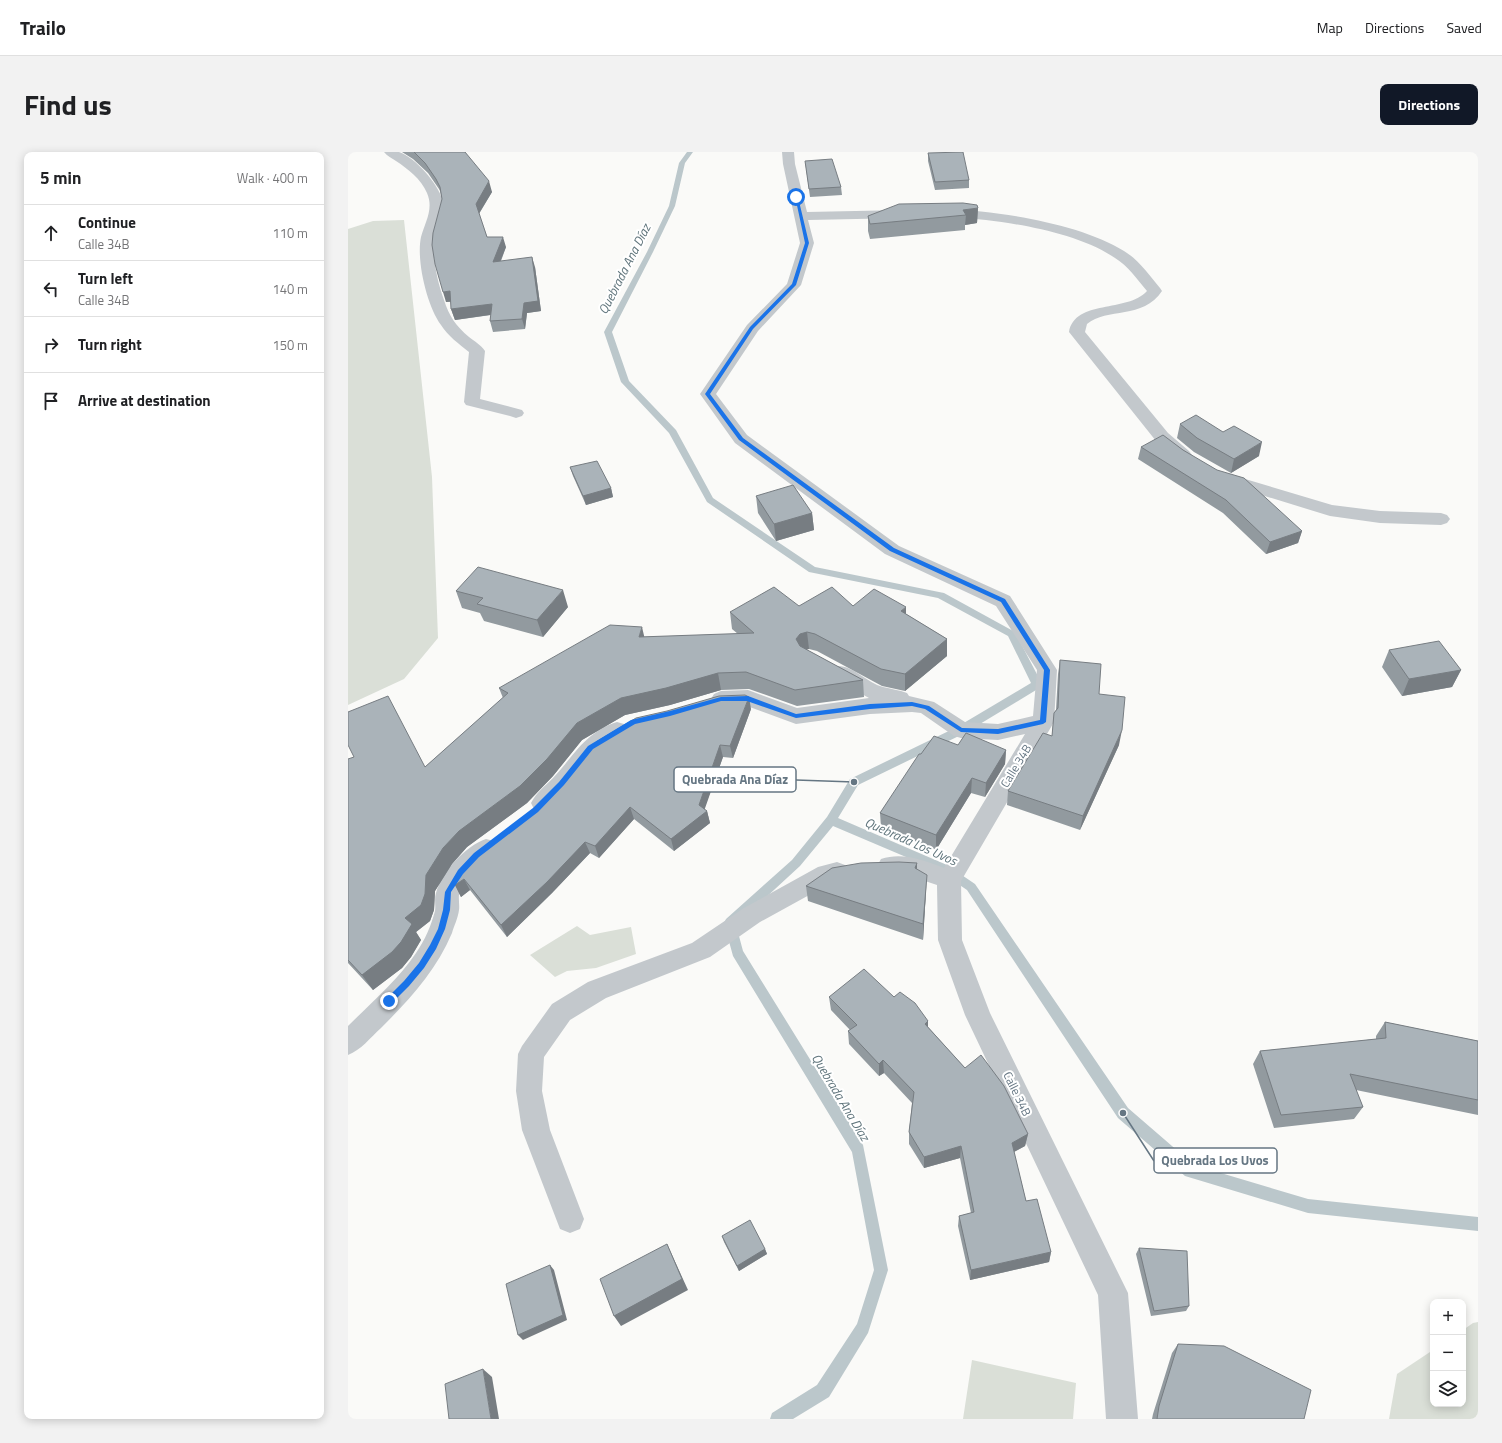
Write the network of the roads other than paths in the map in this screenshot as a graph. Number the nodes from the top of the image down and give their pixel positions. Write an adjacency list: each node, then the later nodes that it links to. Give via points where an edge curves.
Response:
1 (390, 152): 6 (street, via 427,181 435,195 436,214 428,238 427,260 446,322 477,351 472,402)
2 (788, 152): 5 (street, Calle 34B)
3 (916, 213): 5 (street)
4 (932, 213): 7 (street, via 963,212 1073,234 1104,246 1130,262 1155,291 1152,295 1138,304 1091,315 1079,323 1077,332 1162,437)
5 (800, 216): 14 (street, Calle 34B, via 807,243 794,285 752,328 708,394 741,439 892,550 1003,601 1047,670)
6 (516, 413)
7 (1198, 464)
8 (1215, 474): 9 (street, via 1330,510 1380,517)
9 (1441, 519)
10 (822, 664): 12 (street, via 876,693)
11 (699, 704): 12 (street, via 721,699 748,698 796,716 870,706)
12 (912, 704): 14 (street, via 927,707 961,730 998,732)
13 (633, 722): 15 (street, via 590,747 562,783)
14 (1043, 722): 17 (street, Calle 34B)
15 (530, 815)
16 (503, 835): 18 (street, via 476,855 448,892 447,910 441,929 421,966)
17 (952, 874): 19 (street, via 899,866 862,868 826,874 752,916 701,950 597,990 561,1012 531,1054 529,1091 536,1130); 20 (street, Calle 34B, via 950,940 978,1015 1113,1293)
18 (348, 1043)
19 (570, 1218)
20 (1122, 1419)

